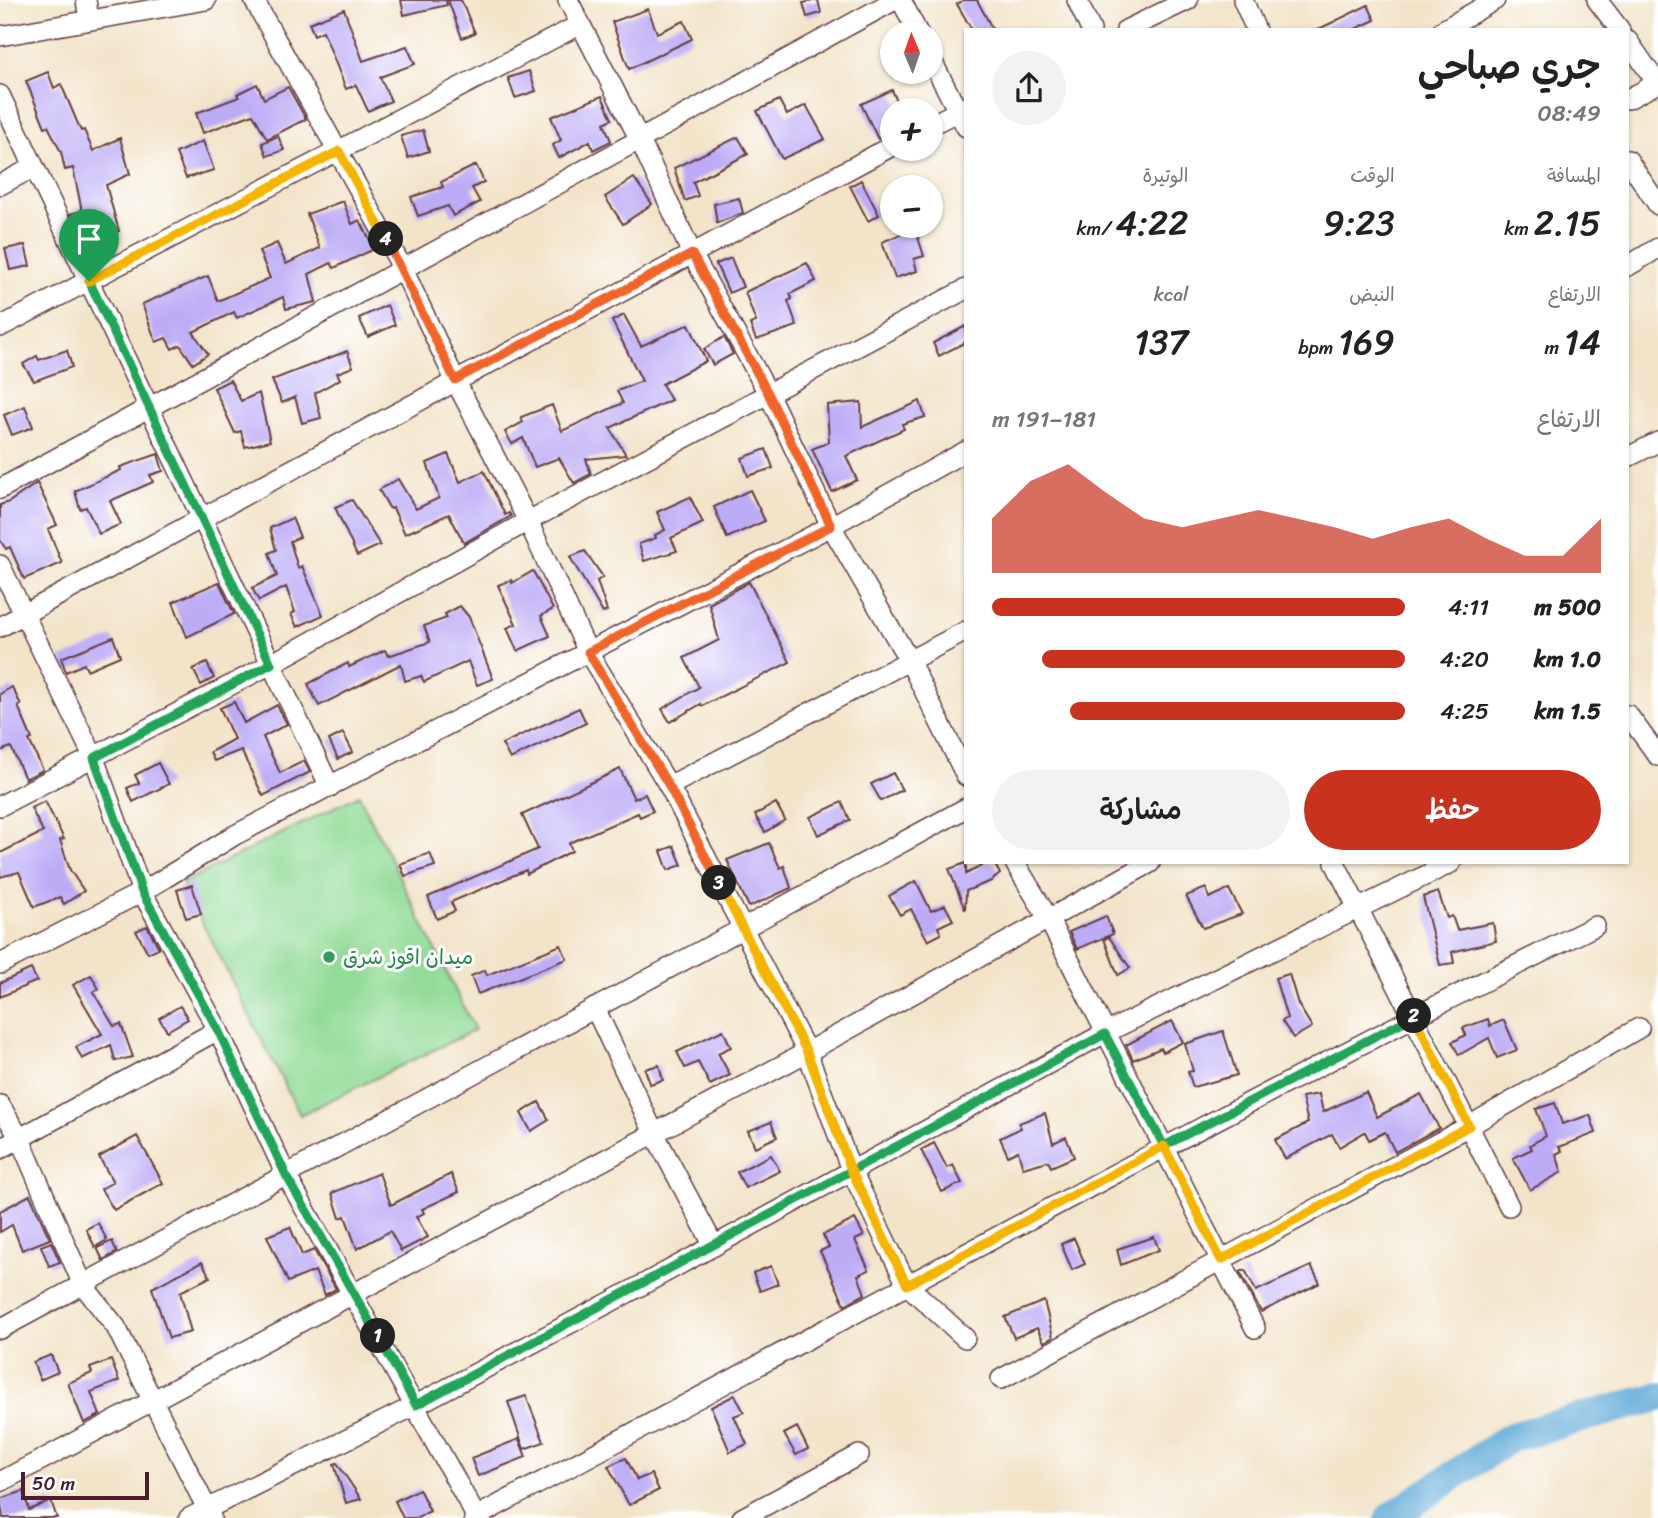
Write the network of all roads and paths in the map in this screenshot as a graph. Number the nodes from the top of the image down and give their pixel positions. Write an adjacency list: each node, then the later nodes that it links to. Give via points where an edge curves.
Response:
1 (86, 0): 12 (street)
2 (206, 0): 12 (street)
3 (254, 0): 29 (street)
4 (568, 0): 14 (street)
5 (895, 0): 28 (street)
6 (901, 0): 13 (street)
7 (1077, 0): 15 (street)
8 (1188, 0): 16 (street)
9 (1243, 0): 17 (street)
10 (1495, 0): 18 (street)
11 (1597, 0): 19 (street)
12 (89, 20): 20 (street)
13 (912, 21)
14 (579, 25): 28 (street); 29 (street)
15 (1090, 28)
16 (1130, 28)
17 (1255, 28)
18 (1446, 28)
19 (1618, 28)
20 (0, 36)
21 (1629, 42): 23 (street)
22 (943, 80): 26 (street)
23 (1657, 83): 25 (street)
24 (0, 95): 32 (street)
25 (1629, 98)
26 (963, 115): 27 (street)
27 (943, 121)
28 (639, 138): 36 (street); 38 (street)
29 (339, 151): 38 (street); 39 (street)
30 (880, 152): 36 (street)
31 (1629, 162): 34 (street)
32 (34, 167): 33 (street); 39 (street)
33 (0, 185)
34 (1658, 205)
35 (1658, 248): 37 (street)
36 (692, 254): 42 (street); 43 (street)
37 (1629, 265)
38 (402, 267): 42 (street); 44 (street)
39 (89, 281): 41 (street); 44 (street)
40 (964, 290): 43 (street)
41 (0, 327)
42 (455, 380): 49 (street); 50 (street)
43 (768, 393): 50 (street); 51 (street)
44 (149, 407): 48 (street); 49 (street)
45 (1658, 442): 47 (street)
46 (964, 452): 51 (street)
47 (1629, 456)
48 (0, 489)
49 (202, 518): 53 (street); 58 (street)
50 (528, 521): 56 (street); 58 (street)
51 (831, 526): 56 (street); 57 (street)
52 (0, 565): 53 (street)
53 (24, 614): 54 (street); 61 (street)
54 (0, 627)
55 (964, 632): 57 (street)
56 (588, 652): 63 (street); 64 (street)
57 (910, 662): 62 (street); 63 (street)
58 (271, 664): 61 (street); 64 (street)
59 (1629, 716): 60 (street)
60 (1658, 756)
61 (94, 758): 65 (street); 71 (street)
62 (964, 772)
63 (669, 786): 75 (street)
64 (330, 788): 71 (street, via 235,835)
65 (0, 806)
66 (964, 809): 75 (street)
67 (1016, 864): 73 (street)
68 (1148, 864): 73 (street)
69 (1335, 864): 72 (street)
70 (1449, 864): 72 (street)
71 (142, 892): 76 (street); 80 (street)
72 (1358, 910): 78 (street); 81 (street)
73 (1048, 918): 81 (street); 82 (street)
74 (1595, 926): 78 (street)
75 (743, 929): 77 (street); 82 (street)
76 (0, 964)
77 (595, 1008): 85 (street); 90 (street)
78 (1413, 1015): 84 (street); 87 (street)
79 (1639, 1028): 84 (street)
80 (218, 1030): 86 (street); 90 (street)
81 (1105, 1034): 87 (street); 89 (street)
82 (807, 1052): 85 (street); 89 (street)
83 (0, 1105): 86 (street)
84 (1469, 1126): 91 (street); 93 (street)
85 (654, 1133): 92 (street); 96 (street)
86 (20, 1139): 88 (street); 94 (street)
87 (1164, 1146): 93 (street); 95 (street)
88 (0, 1149)
89 (851, 1170): 92 (street); 95 (street)
90 (286, 1175): 94 (street); 96 (street)
91 (1509, 1206)
92 (714, 1246): 102 (street)
93 (1221, 1260): 97 (street); 100 (street)
94 (83, 1285): 98 (street); 101 (street, via 116,1327)
95 (907, 1285): 99 (street); 106 (street)
96 (354, 1293): 101 (street); 102 (street)
97 (1255, 1328)
98 (0, 1329)
99 (965, 1338)
100 (1001, 1378)
101 (153, 1401): 104 (street); 105 (street)
102 (416, 1405): 105 (street); 106 (street)
103 (859, 1455): 108 (street)
104 (0, 1482)
105 (209, 1513): 107 (street)
106 (476, 1517)
107 (188, 1518)
108 (741, 1518)

